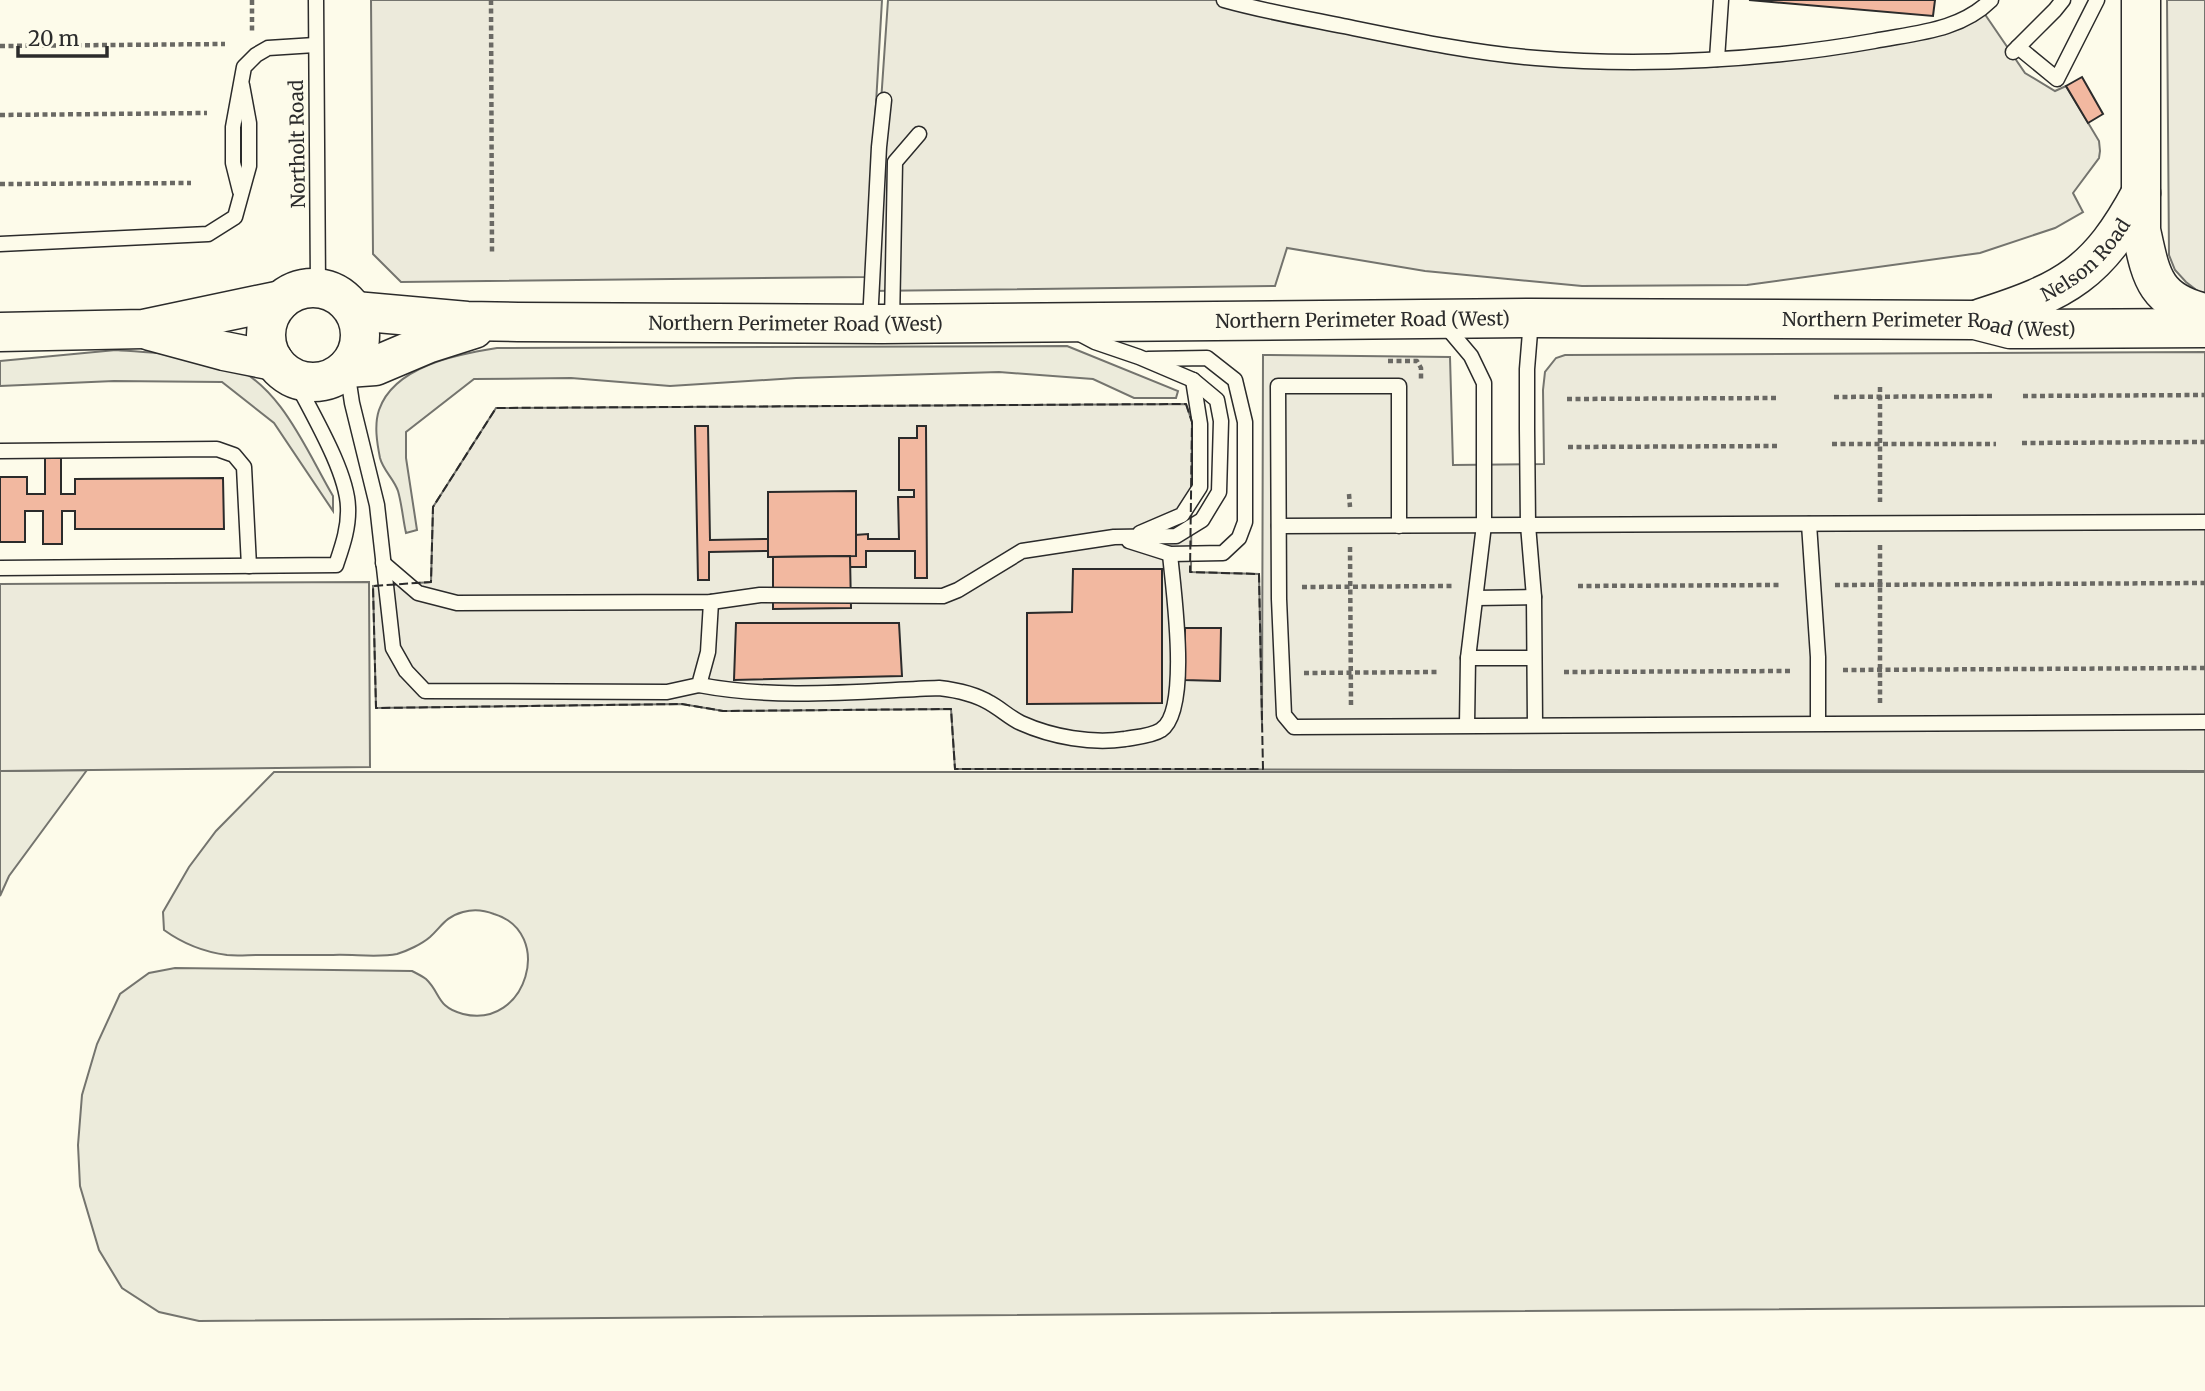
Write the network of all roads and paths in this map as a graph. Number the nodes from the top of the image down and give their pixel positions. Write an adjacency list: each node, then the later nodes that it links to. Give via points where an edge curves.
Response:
1 (252, 0): 10 (path)
2 (316, 0): 12 (lane, Northolt Road)
3 (491, 0): 23 (path)
4 (1224, 0): 14 (lane, via 1400,37 1535,58 1625,62)
5 (1721, 0): 14 (lane)
6 (1991, 0): 14 (lane, via 1952,26 1845,46)
7 (2062, 0): 8 (lane, via 2014,50 2057,79)
8 (2097, 0)
9 (2141, 0): 21 (street, Nelson Road)
10 (252, 34)
11 (225, 44): 13 (path)
12 (315, 45): 22 (lane, via 268,48 244,67 233,127 233,163 241,192 235,217 208,234); 24 (lane, Northolt Road)
13 (0, 46)
14 (1717, 59)
15 (884, 100): 33 (lane, via 879,147)
16 (207, 113): 17 (path)
17 (0, 115)
18 (919, 134): 33 (lane, via 895,162)
19 (191, 183): 20 (path)
20 (0, 184)
21 (2141, 192): 27 (street, Nelson Road, via 2141,230 2153,279 2183,308); 30 (street, Nelson Road, via 2099,256 2078,276 2029,303)
22 (0, 244)
23 (492, 253)
24 (318, 288): 25 (street, via 305,288); 26 (street, via 331,291)
25 (281, 300): 35 (street); 39 (street, via 270,316 266,341)
26 (355, 311): 32 (street, Northern Perimeter Road (West)); 38 (street, via 361,335 354,359)
27 (2205, 313)
28 (1531, 318): 29 (street, Northern Perimeter Road (West)); 30 (street, Northern Perimeter Road (West)); 65 (lane)
29 (1439, 319): 31 (street, Northern Perimeter Road (West)); 64 (lane, via 1471,356 1484,383)
30 (1975, 320): 34 (street, Northern Perimeter Road (West), via 2010,329)
31 (1055, 321): 33 (street, Northern Perimeter Road (West)); 37 (lane)
32 (518, 322): 33 (street, Northern Perimeter Road (West)); 38 (street, Northern Perimeter Road (West), via 472,330 375,366)
33 (881, 324)
34 (2205, 328)
35 (143, 329): 36 (street); 39 (street)
36 (0, 332)
37 (1143, 359): 40 (lane); 68 (lane, via 1206,358 1235,380 1245,422 1245,522 1239,538 1223,553)
38 (346, 368): 39 (street, via 337,376 314,382); 69 (lane, via 377,505)
39 (284, 370): 70 (lane, via 344,479 348,507 345,536 336,565)
40 (1193, 380): 67 (lane, via 1200,424 1200,486 1182,515); 67 (lane, via 1217,400 1221,421 1219,492 1202,520 1176,536)
41 (1880, 387): 46 (path)
42 (2205, 395): 44 (path)
43 (1995, 396): 46 (path)
44 (2023, 396)
45 (1834, 397): 46 (path)
46 (1880, 397): 52 (path)
47 (1779, 398): 48 (path)
48 (1567, 399)
49 (2205, 442): 50 (path)
50 (2022, 443)
51 (1832, 444): 52 (path)
52 (1880, 444): 53 (path); 60 (path)
53 (1996, 444)
54 (1779, 446): 55 (path)
55 (1567, 447)
56 (0, 451): 70 (lane, via 218,449 234,456 244,467)
57 (1349, 494): 62 (path)
58 (2205, 523): 60 (lane)
59 (1809, 524): 60 (lane); 65 (lane); 95 (lane)
60 (1881, 524): 73 (path)
61 (1279, 526): 62 (lane); 63 (lane, via 1278,386 1399,386); 99 (lane, via 1283,715 1294,727)
62 (1350, 526): 63 (lane); 79 (path)
63 (1399, 526): 64 (lane)
64 (1484, 526): 65 (lane); 80 (lane)
65 (1528, 526): 81 (lane)
66 (1114, 537): 67 (lane); 68 (lane); 82 (lane, via 1022,551 943,596 760,594)
67 (1132, 537)
68 (1170, 554): 93 (lane, via 1178,651 1173,715 1161,730 1138,737 1106,741 1060,735 1020,723 988,702 939,688 775,694)
69 (383, 564): 82 (lane, via 418,593 457,603); 93 (lane, via 393,648 425,691 667,692)
70 (249, 566): 71 (lane)
71 (0, 568)
72 (2205, 583): 73 (path)
73 (1881, 584): 75 (path); 87 (path)
74 (1780, 585): 77 (path)
75 (1834, 585)
76 (1465, 586): 79 (path)
77 (1578, 586)
78 (1302, 587): 79 (path)
79 (1350, 587): 91 (path)
80 (1476, 597): 81 (lane); 83 (lane)
81 (1534, 597): 84 (lane)
82 (711, 602): 93 (lane, via 708,652)
83 (1468, 658): 84 (lane); 97 (lane)
84 (1534, 658): 98 (lane)
85 (2205, 668): 87 (path)
86 (1843, 670): 87 (path)
87 (1881, 670): 96 (path)
88 (1564, 671): 89 (path)
89 (1790, 671)
90 (1296, 673): 91 (path)
91 (1350, 673): 92 (path); 99 (path)
92 (1439, 673)
93 (699, 685)
94 (2205, 722): 96 (lane)
95 (1818, 723): 96 (lane); 98 (lane)
96 (1881, 723)
97 (1467, 725): 98 (lane); 99 (lane)
98 (1535, 725)
99 (1351, 726)

